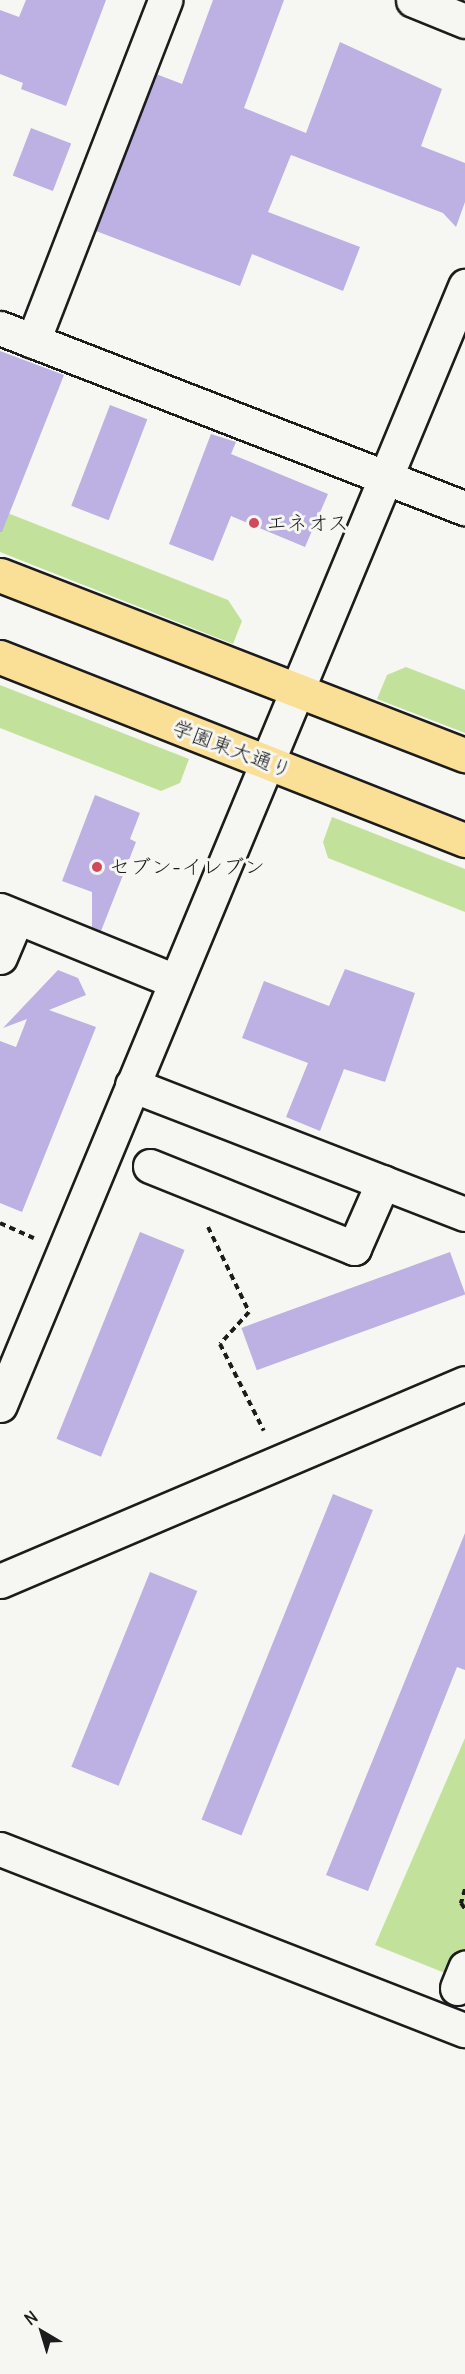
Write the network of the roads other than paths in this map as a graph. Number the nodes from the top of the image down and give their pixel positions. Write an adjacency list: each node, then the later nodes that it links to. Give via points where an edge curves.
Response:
1 (165, 0): 6 (street)
2 (413, 0): 3 (street)
3 (465, 21)
4 (465, 286): 7 (street)
5 (0, 328): 6 (street)
6 (33, 341): 7 (street)
7 (386, 480): 8 (street); 11 (street)
8 (465, 510)
9 (0, 575): 11 (main road)
10 (0, 657): 13 (main road, 学園東大通り)
11 (298, 688): 12 (main road); 13 (street)
12 (465, 755)
13 (266, 762): 14 (main road, 学園東大通り); 17 (street)
14 (465, 840)
15 (8, 913): 16 (street); 17 (street)
16 (0, 957)
17 (175, 981): 18 (street)
18 (132, 1085): 20 (street); 23 (street)
19 (150, 1166): 20 (street, via 354,1248)
20 (383, 1182): 21 (street)
21 (465, 1214)
22 (465, 1383): 24 (street)
23 (0, 1405)
24 (0, 1581)
25 (0, 1849): 26 (street)
26 (465, 2030)

